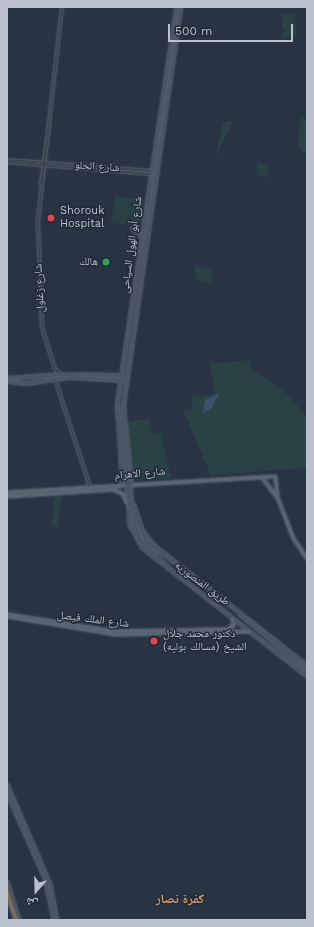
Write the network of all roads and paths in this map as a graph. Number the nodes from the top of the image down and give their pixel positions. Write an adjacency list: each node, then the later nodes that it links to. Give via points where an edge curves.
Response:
1 (62, 7): 7 (street, شارع زغلول)
2 (176, 7): 4 (main road, شارع أبو الهول السياحى)
3 (180, 7): 5 (main road, شارع أبو الهول السياحى)
4 (158, 128): 5 (main road); 8 (main road, شارع أبو الهول السياحى)
5 (163, 129): 12 (main road, شارع أبو الهول السياحى)
6 (7, 161): 7 (street, شارع الحلو)
7 (43, 164): 8 (street, شارع الحلو); 15 (street, شارع زغلول, via 38,207 42,327)
8 (151, 172): 10 (main road, شارع أبو الهول السياحى)
9 (132, 228): 10 (main road)
10 (141, 236): 11 (main road, شارع أبو الهول السياحى)
11 (130, 316): 12 (main road, via 132,319); 13 (main road, شارع أبو الهول السياحى)
12 (136, 317): 14 (main road, شارع أبو الهول السياحى)
13 (128, 327): 14 (main road, via 132,323); 19 (main road, شارع أبو الهول السياحى)
14 (134, 328): 26 (main road, شارع أبو الهول السياحى)
15 (55, 369): 16 (street); 17 (street, شارع زغلول)
16 (51, 374): 17 (main road); 22 (main road, via 19,375)
17 (60, 374): 18 (main road)
18 (115, 375): 19 (main road); 23 (main road)
19 (122, 375): 24 (main road, شارع أبو الهول السياحى)
20 (61, 378): 21 (main road); 23 (main road); 25 (street)
21 (55, 379): 22 (main road, via 22,383); 25 (street)
22 (7, 380)
23 (115, 380): 24 (main road)
24 (122, 380): 27 (main road, شارع أبو الهول السياحى)
25 (59, 382): 32 (street)
26 (123, 405): 30 (main road, شارع أبو الهول السياحى); 40 (main road, bridge, via 121,418 137,524 153,548)
27 (117, 406): 29 (main road, شارع أبو الهول السياحى); 41 (main road, bridge, via 134,523 145,545)
28 (262, 478): 30 (main road, شارع الاهرام); 37 (main road); 37 (main road, شارع الاهرام, via 275,476)
29 (124, 481): 30 (main road); 31 (main road)
30 (132, 483): 31 (main road, شارع الاهرام); 38 (main road, via 126,492)
31 (121, 486): 32 (main road, شارع الاهرام)
32 (90, 487): 35 (main road, شارع الاهرام)
33 (7, 492): 34 (main road, شارع الاهرام)
34 (39, 492): 35 (main road, شارع الاهرام); 36 (main road, شارع الاهرام)
35 (47, 492): 38 (main road, شارع الاهرام, via 116,490)
36 (7, 496)
37 (277, 497): 39 (main road, via 293,538)
38 (126, 504): 40 (main road, via 134,505 149,541); 41 (main road, طريق المنصوريه, via 137,540)
39 (307, 559)
40 (182, 567): 42 (main road)
41 (171, 571): 44 (main road, طريق المنصوريه)
42 (236, 609): 49 (main road); 50 (main road, via 260,634)
43 (7, 615): 45 (main road, شارع الملك فيصل)
44 (232, 618): 46 (main road); 47 (main road, طريق المنصوريه)
45 (60, 624): 46 (main road, شارع الملك فيصل, via 114,631); 48 (main road, شارع الملك فيصل, via 119,634)
46 (230, 628): 48 (main road, via 236,628)
47 (249, 631): 48 (main road, شارع الملك فيصل); 51 (main road, طريق المنصوريه)
48 (236, 632)
49 (307, 664)
50 (307, 670)
51 (307, 676)
52 (7, 784): 54 (main road)
53 (7, 788): 54 (main road)
54 (9, 793): 59 (main road, via 45,878); 60 (main road, via 50,884)
55 (7, 881): 58 (main road)
56 (7, 892): 57 (highway)
57 (16, 920)
58 (19, 920)
59 (54, 920)
60 (57, 920)

